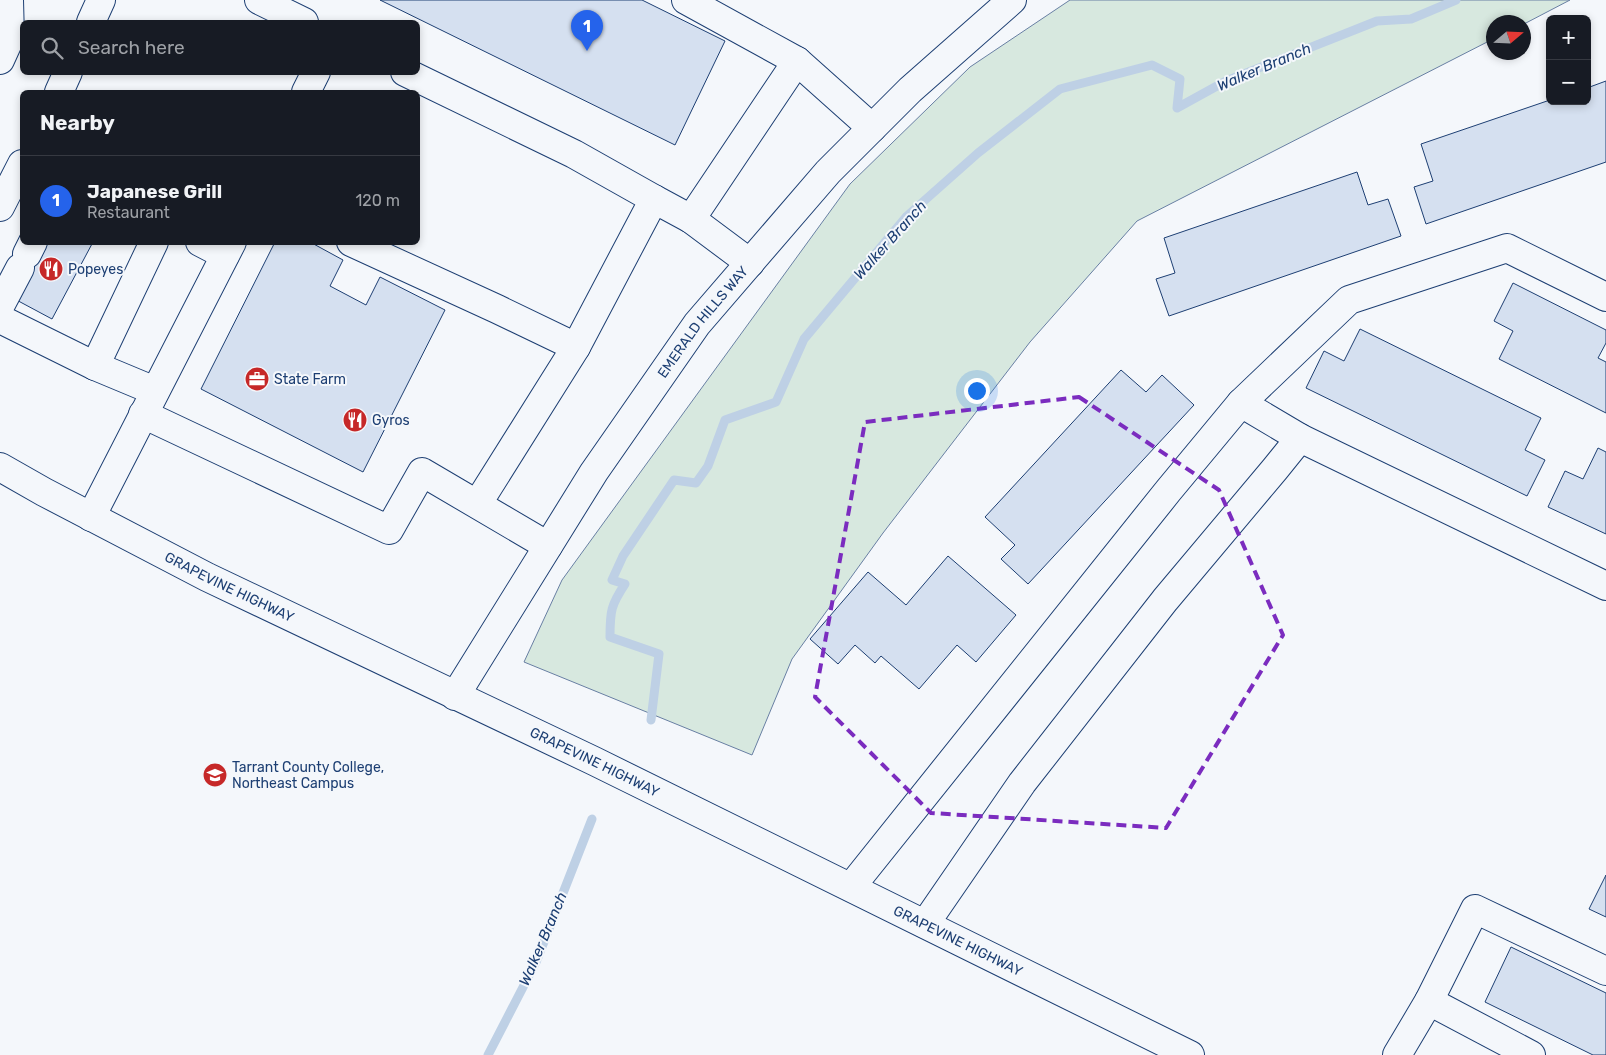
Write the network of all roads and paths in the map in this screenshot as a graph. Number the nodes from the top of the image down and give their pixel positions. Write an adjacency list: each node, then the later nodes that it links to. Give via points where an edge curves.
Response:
1 (9, 0): 6 (main road, via 10,38)
2 (259, 0): 5 (main road)
3 (686, 0): 7 (main road)
4 (1012, 0): 13 (main road, EMERALD HILLS WAY)
5 (300, 20)
6 (0, 60)
7 (797, 60): 13 (main road); 17 (main road)
8 (67, 75): 11 (main road)
9 (314, 75): 12 (main road)
10 (411, 75): 15 (main road, via 574,154)
11 (60, 90)
12 (307, 90)
13 (872, 128): 23 (main road, EMERALD HILLS WAY, via 828,172)
14 (20, 168): 16 (main road)
15 (654, 199): 17 (main road); 27 (main road)
16 (0, 207)
17 (691, 219): 23 (main road)
18 (153, 245): 28 (main road)
19 (212, 245): 21 (main road)
20 (358, 245): 27 (main road)
21 (228, 249): 29 (main road)
22 (26, 255): 25 (main road)
23 (750, 264): 35 (main road, EMERALD HILLS WAY, via 697,324 594,472)
24 (1606, 297): 30 (main road, via 1507,248 1349,300)
25 (0, 306)
26 (0, 319): 28 (main road)
27 (576, 347): 33 (main road)
28 (95, 366): 29 (main road)
29 (149, 403): 33 (main road, via 389,530 422,472); 34 (main road)
30 (1241, 403): 31 (main road); 38 (main road)
31 (1300, 438): 36 (main road); 39 (main road, via 1165,600 1022,782)
32 (0, 467): 34 (main road, GRAPEVINE HIGHWAY)
33 (478, 504): 35 (main road)
34 (91, 517): 37 (main road, GRAPEVINE HIGHWAY, via 206,577)
35 (548, 546): 37 (main road, EMERALD HILLS WAY)
36 (1606, 586)
37 (456, 696): 38 (main road, GRAPEVINE HIGHWAY)
38 (851, 888): 39 (main road, GRAPEVINE HIGHWAY)
39 (925, 924): 42 (main road, GRAPEVINE HIGHWAY)
40 (1606, 972): 41 (main road, via 1475,909)
41 (1429, 1001): 43 (main road); 44 (main road)
42 (1190, 1055)
43 (1397, 1055)
44 (1531, 1055)

